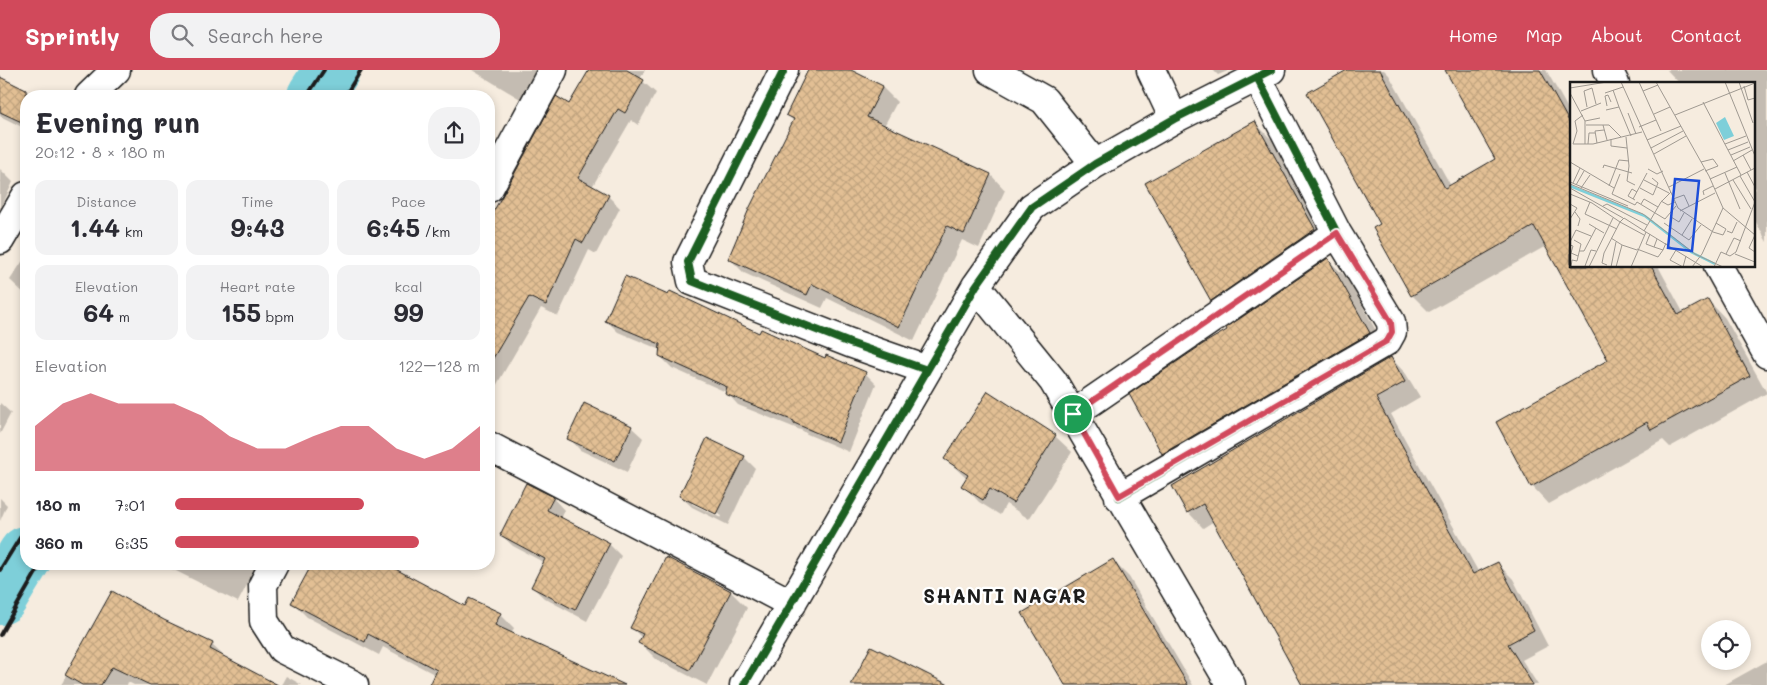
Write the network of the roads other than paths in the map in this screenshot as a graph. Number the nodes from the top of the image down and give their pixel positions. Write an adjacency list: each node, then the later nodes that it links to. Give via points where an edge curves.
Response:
1 (94, 70): 10 (street)
2 (116, 70): 11 (street)
3 (553, 70): 14 (street)
4 (784, 70): 21 (street, via 688,262 692,281)
5 (990, 70): 13 (street, via 1044,100)
6 (1151, 70): 12 (street)
7 (1608, 70): 9 (street)
8 (1264, 73): 12 (street); 16 (street)
9 (1615, 82)
10 (86, 90)
11 (95, 90)
12 (1174, 119): 13 (street)
13 (1095, 164): 19 (street, via 1032,207)
14 (495, 177)
15 (20, 206): 17 (street)
16 (1337, 233): 22 (street); 24 (street, via 1391,322 1392,332 1387,341)
17 (0, 240)
18 (1719, 268): 20 (street)
19 (976, 286): 21 (street); 22 (street, via 1053,381)
20 (1764, 342)
21 (927, 370): 26 (street)
22 (1073, 414): 24 (street)
23 (495, 449): 26 (street)
24 (1119, 496): 29 (street)
25 (271, 570): 27 (street, via 263,585 264,621 282,649)
26 (792, 604): 28 (street)
27 (354, 685)
28 (744, 685)
29 (1231, 685)

